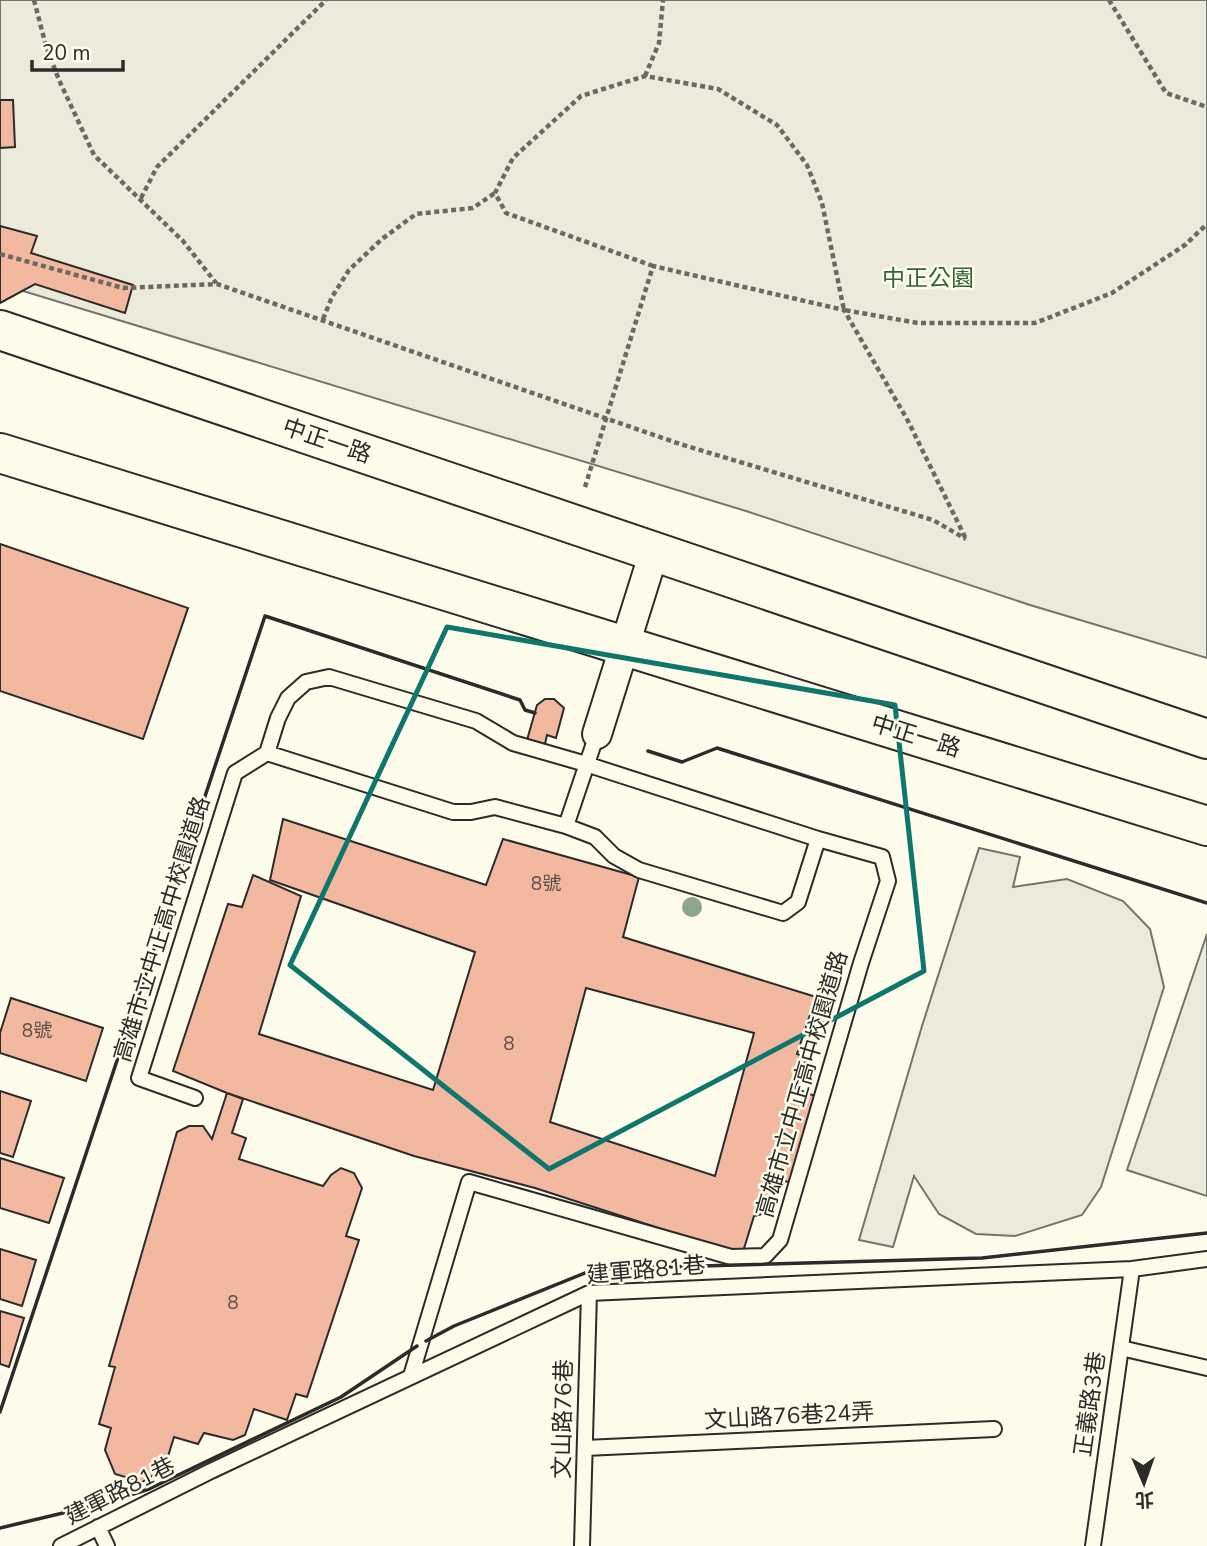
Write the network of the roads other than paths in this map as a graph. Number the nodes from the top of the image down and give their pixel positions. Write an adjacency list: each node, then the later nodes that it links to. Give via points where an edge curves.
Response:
1 (0, 330): 3 (street, 中正一路)
2 (0, 453): 4 (street, 中正一路)
3 (654, 552): 4 (street); 6 (street, 中正一路)
4 (624, 646): 5 (street); 10 (street, 中正一路)
5 (597, 734): 8 (lane)
6 (1207, 739)
7 (267, 753): 8 (lane, 高雄市立中正高中校園道路, via 288,698 306,682 329,677 476,720 513,743); 9 (lane, via 453,812 495,807); 12 (lane, 高雄市立中正高中校園道路, via 235,773 139,1078)
8 (586, 764): 9 (lane); 11 (lane, 高雄市立中正高中校園道路)
9 (566, 826): 11 (lane, via 595,838 639,870 783,913 798,902)
10 (1207, 826)
11 (818, 839): 18 (lane, 高雄市立中正高中校園道路, via 882,858 888,881 780,1241 765,1256 732,1257 469,1182)
12 (195, 1098)
13 (1207, 1259): 14 (lane, 建軍路81巷)
14 (1132, 1269): 15 (lane, 建軍路81巷); 16 (lane, 正義路3巷)
15 (589, 1293): 18 (lane, 建軍路81巷); 20 (lane, 文山路76巷)
16 (1121, 1348): 17 (lane); 25 (lane, 正義路3巷)
17 (1207, 1368)
18 (411, 1376): 21 (lane, 建軍路81巷)
19 (994, 1429): 20 (lane, 文山路76巷24弄)
20 (585, 1448): 24 (lane, 文山路76巷)
21 (98, 1527): 22 (lane, 建軍路81巷); 23 (lane)
22 (61, 1546)
23 (107, 1546)
24 (582, 1546)
25 (1093, 1546)

